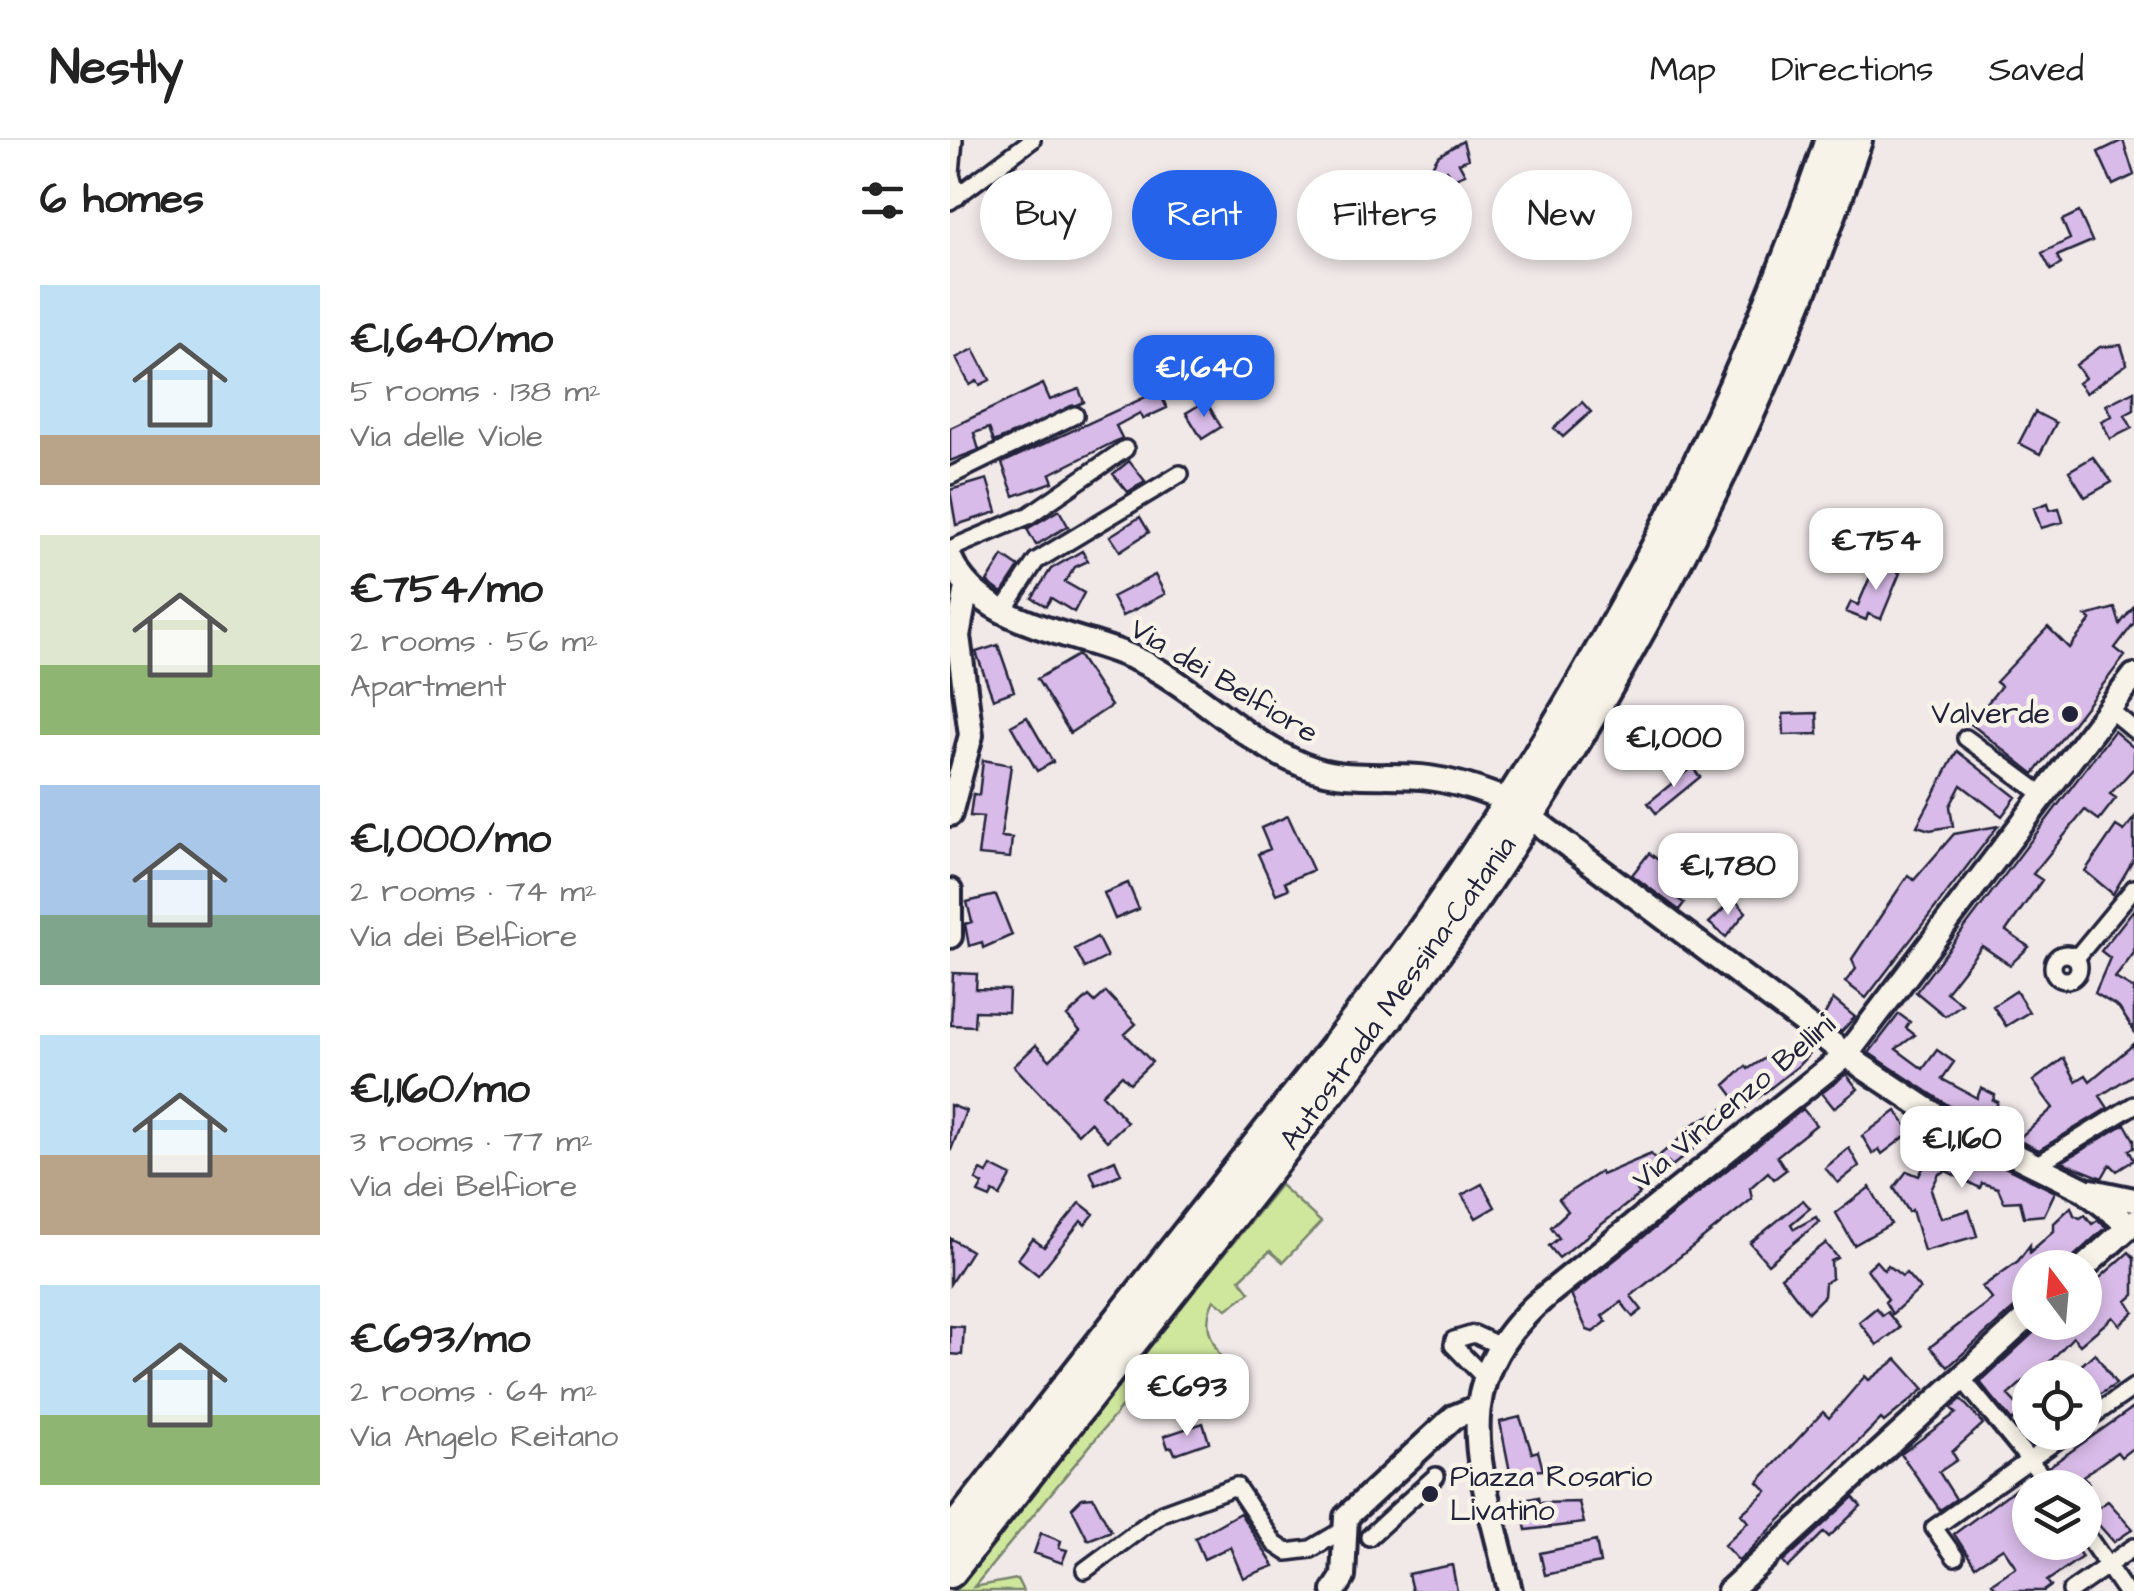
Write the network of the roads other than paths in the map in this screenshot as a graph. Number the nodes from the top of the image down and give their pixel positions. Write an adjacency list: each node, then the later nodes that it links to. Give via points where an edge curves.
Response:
1 (954, 140): 5 (street)
2 (1032, 140): 5 (street)
3 (1831, 140): 47 (highway, Autostrada Messina-Catania, via 1741,378 1676,517 1487,838 1339,1042)
4 (1856, 140): 54 (highway, Autostrada Messina-Catania, via 1824,235 1731,456 1648,614 1505,852 1368,1042)
5 (954, 199)
6 (1075, 415): 9 (street)
7 (1124, 449): 10 (street, via 1028,516)
8 (1180, 474): 13 (street, via 1036,561)
9 (950, 476)
10 (950, 550)
11 (950, 558): 12 (street, Via dei Belfiore)
12 (967, 587): 13 (street, Via dei Belfiore); 20 (street, via 958,636 971,735)
13 (1002, 613): 19 (street, Via dei Belfiore, via 1117,649 1186,687 1262,744 1316,769 1428,778)
14 (2134, 676): 15 (street, Via Vincenzo Bellini)
15 (2109, 709): 16 (street); 18 (street, Via Vincenzo Bellini)
16 (2134, 730)
17 (1966, 738): 18 (street)
18 (2042, 794): 26 (street, Via Vincenzo Bellini)
19 (1495, 796)
20 (950, 814)
21 (1538, 823): 26 (street)
22 (2134, 888): 25 (street)
23 (950, 891): 24 (street)
24 (950, 936)
25 (2076, 958)
26 (1846, 1054): 28 (street, via 1940,1118); 34 (street, Via Vincenzo Bellini, via 1548,1294)
27 (2134, 1106): 28 (street)
28 (2036, 1165): 29 (street)
29 (2083, 1189): 30 (street); 31 (street)
30 (2134, 1200)
31 (2132, 1224): 32 (street)
32 (2102, 1251)
33 (2012, 1330): 36 (street)
34 (1498, 1345): 35 (street, Via Vincenzo Bellini); 35 (street, via 1474,1334 1454,1340)
35 (1483, 1376): 38 (street, Via Vincenzo Bellini)
36 (1960, 1376): 41 (street); 57 (street)
37 (2134, 1387): 39 (street)
38 (1476, 1408): 44 (street, via 1454,1417); 56 (street, Via Vincenzo Bellini)
39 (2102, 1410)
40 (2044, 1450): 41 (street)
41 (2032, 1459): 42 (street); 50 (street, via 1934,1528)
42 (2040, 1470)
43 (1436, 1476): 45 (street)
44 (1388, 1478): 45 (street); 46 (street)
45 (1409, 1501): 48 (street)
46 (1343, 1528): 53 (street, via 1311,1549 1287,1552 1236,1486 1162,1514); 55 (street, via 1343,1577)
47 (950, 1536)
48 (1369, 1537)
49 (2134, 1547): 52 (street)
50 (1955, 1557)
51 (2102, 1557): 52 (street)
52 (2108, 1565): 58 (street); 59 (street)
53 (1086, 1570)
54 (950, 1572)
55 (1334, 1591)
56 (1510, 1591)
57 (1729, 1591)
58 (2071, 1591)
59 (2126, 1591)

